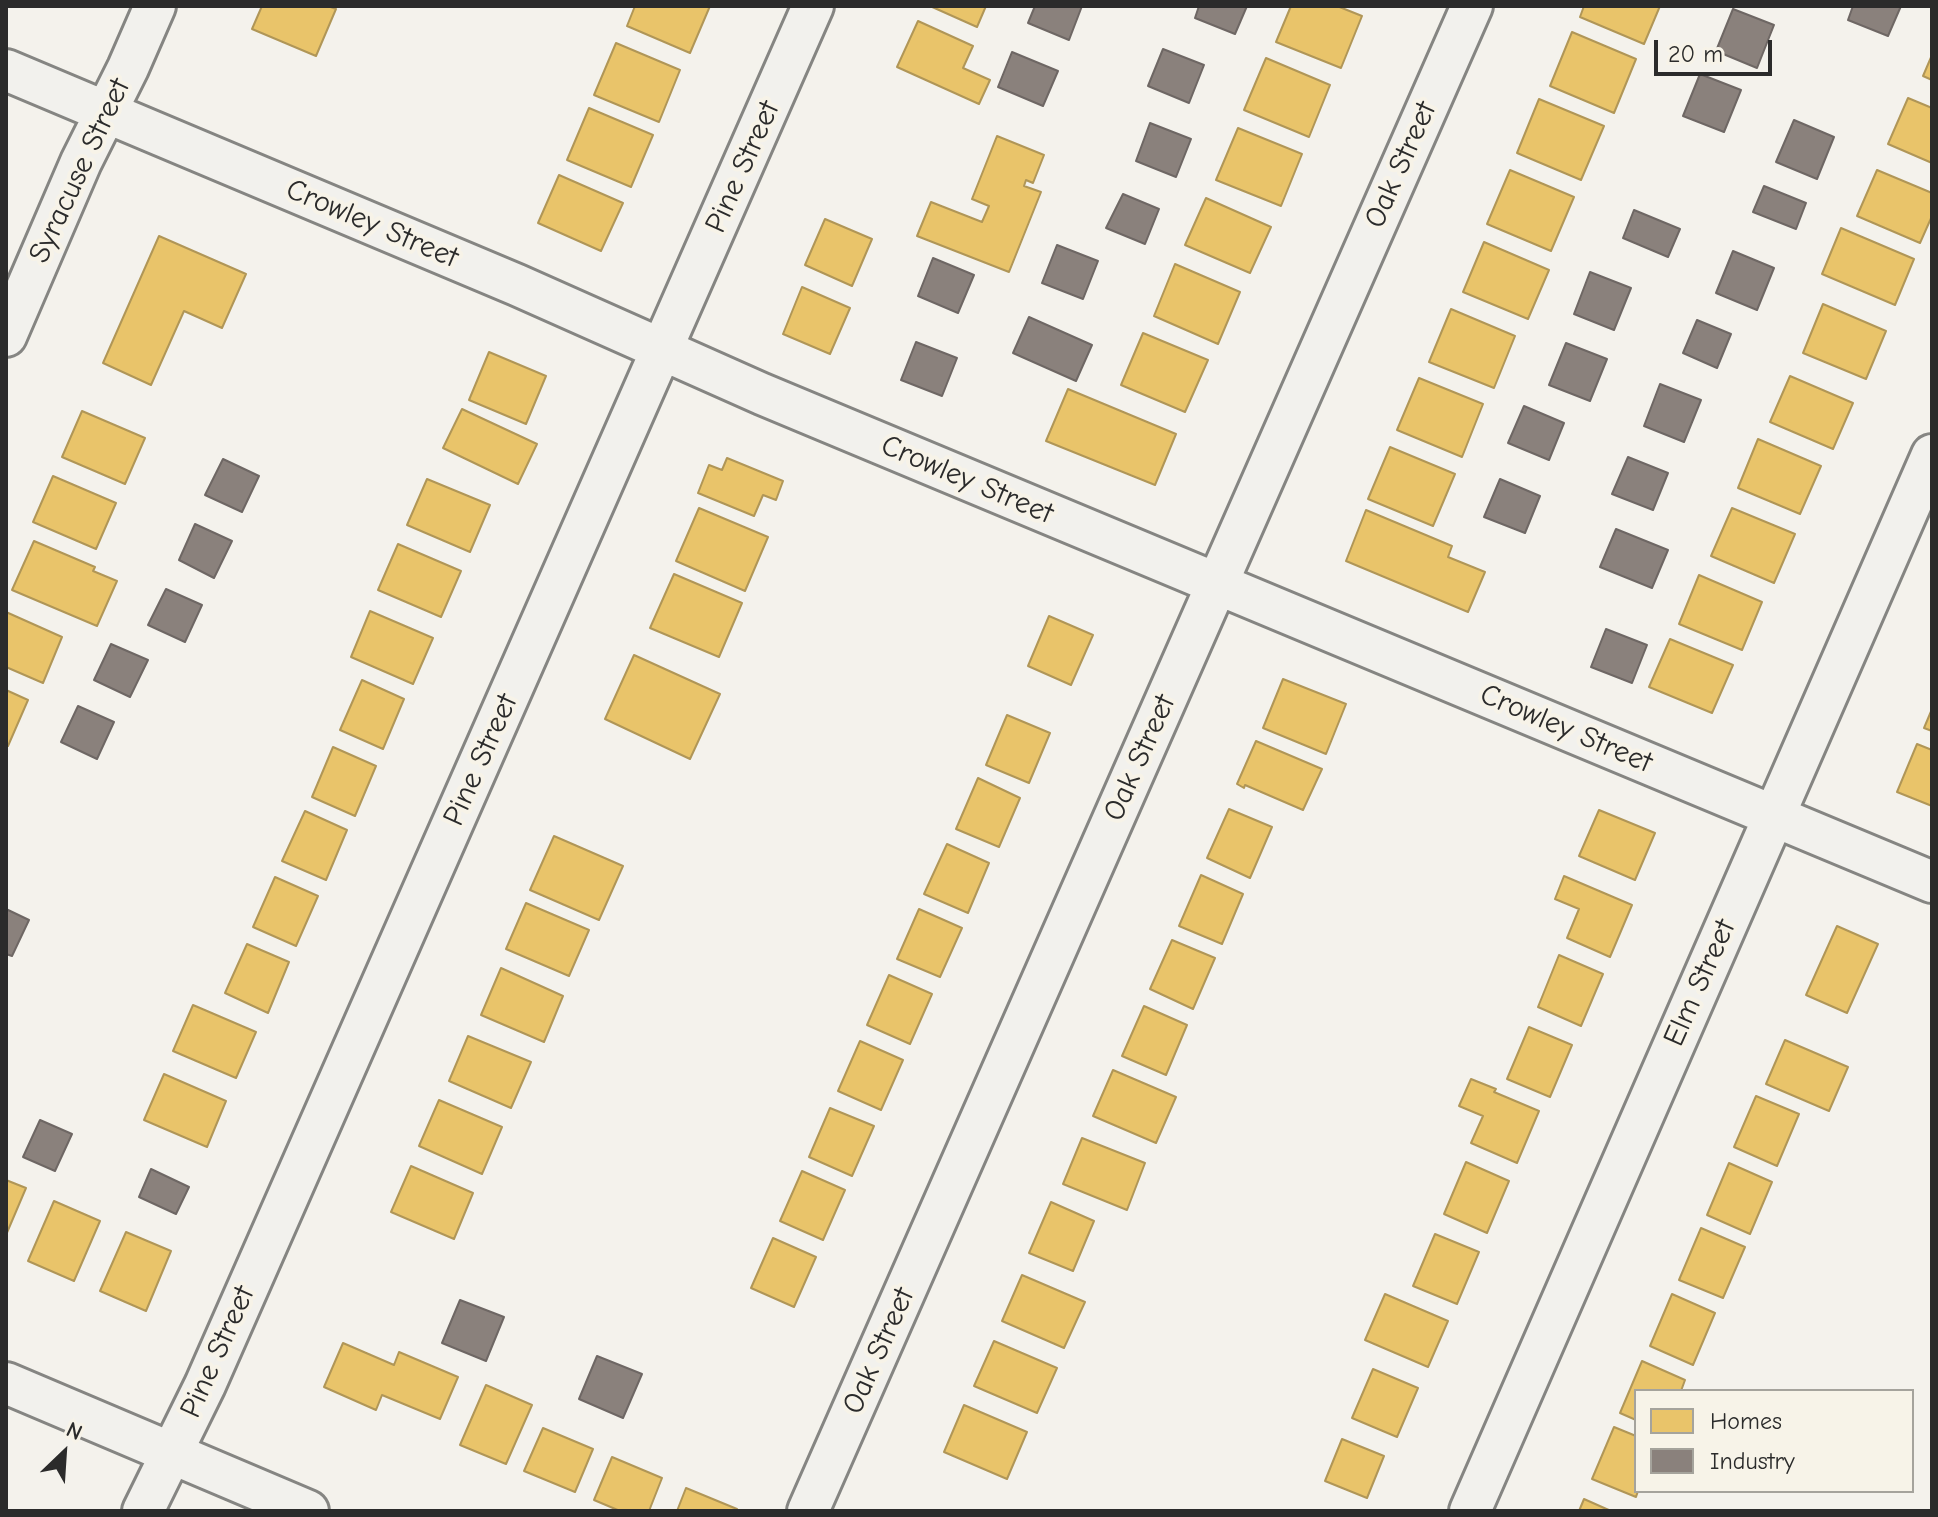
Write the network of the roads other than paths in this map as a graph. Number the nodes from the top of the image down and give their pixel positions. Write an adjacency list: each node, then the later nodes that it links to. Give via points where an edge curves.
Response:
1 (155, 6): 5 (street, Syracuse Street)
2 (813, 6): 7 (street, Pine Street)
3 (1472, 6): 9 (street, Oak Street)
4 (6, 70): 5 (street, Crowley Street)
5 (105, 112): 6 (street, Syracuse Street); 7 (street, Crowley Street)
6 (6, 336)
7 (662, 349): 9 (street, Crowley Street); 13 (street, Pine Street)
8 (1932, 455): 10 (street, Elm Street)
9 (1216, 583): 10 (street, Crowley Street); 16 (street, Oak Street)
10 (1773, 815): 11 (street, Crowley Street); 17 (street, Elm Street)
11 (1932, 882)
12 (6, 1383): 13 (street)
13 (172, 1453): 14 (street, Pine Street); 15 (street)
14 (143, 1511)
15 (308, 1511)
16 (808, 1511)
17 (1470, 1511)

